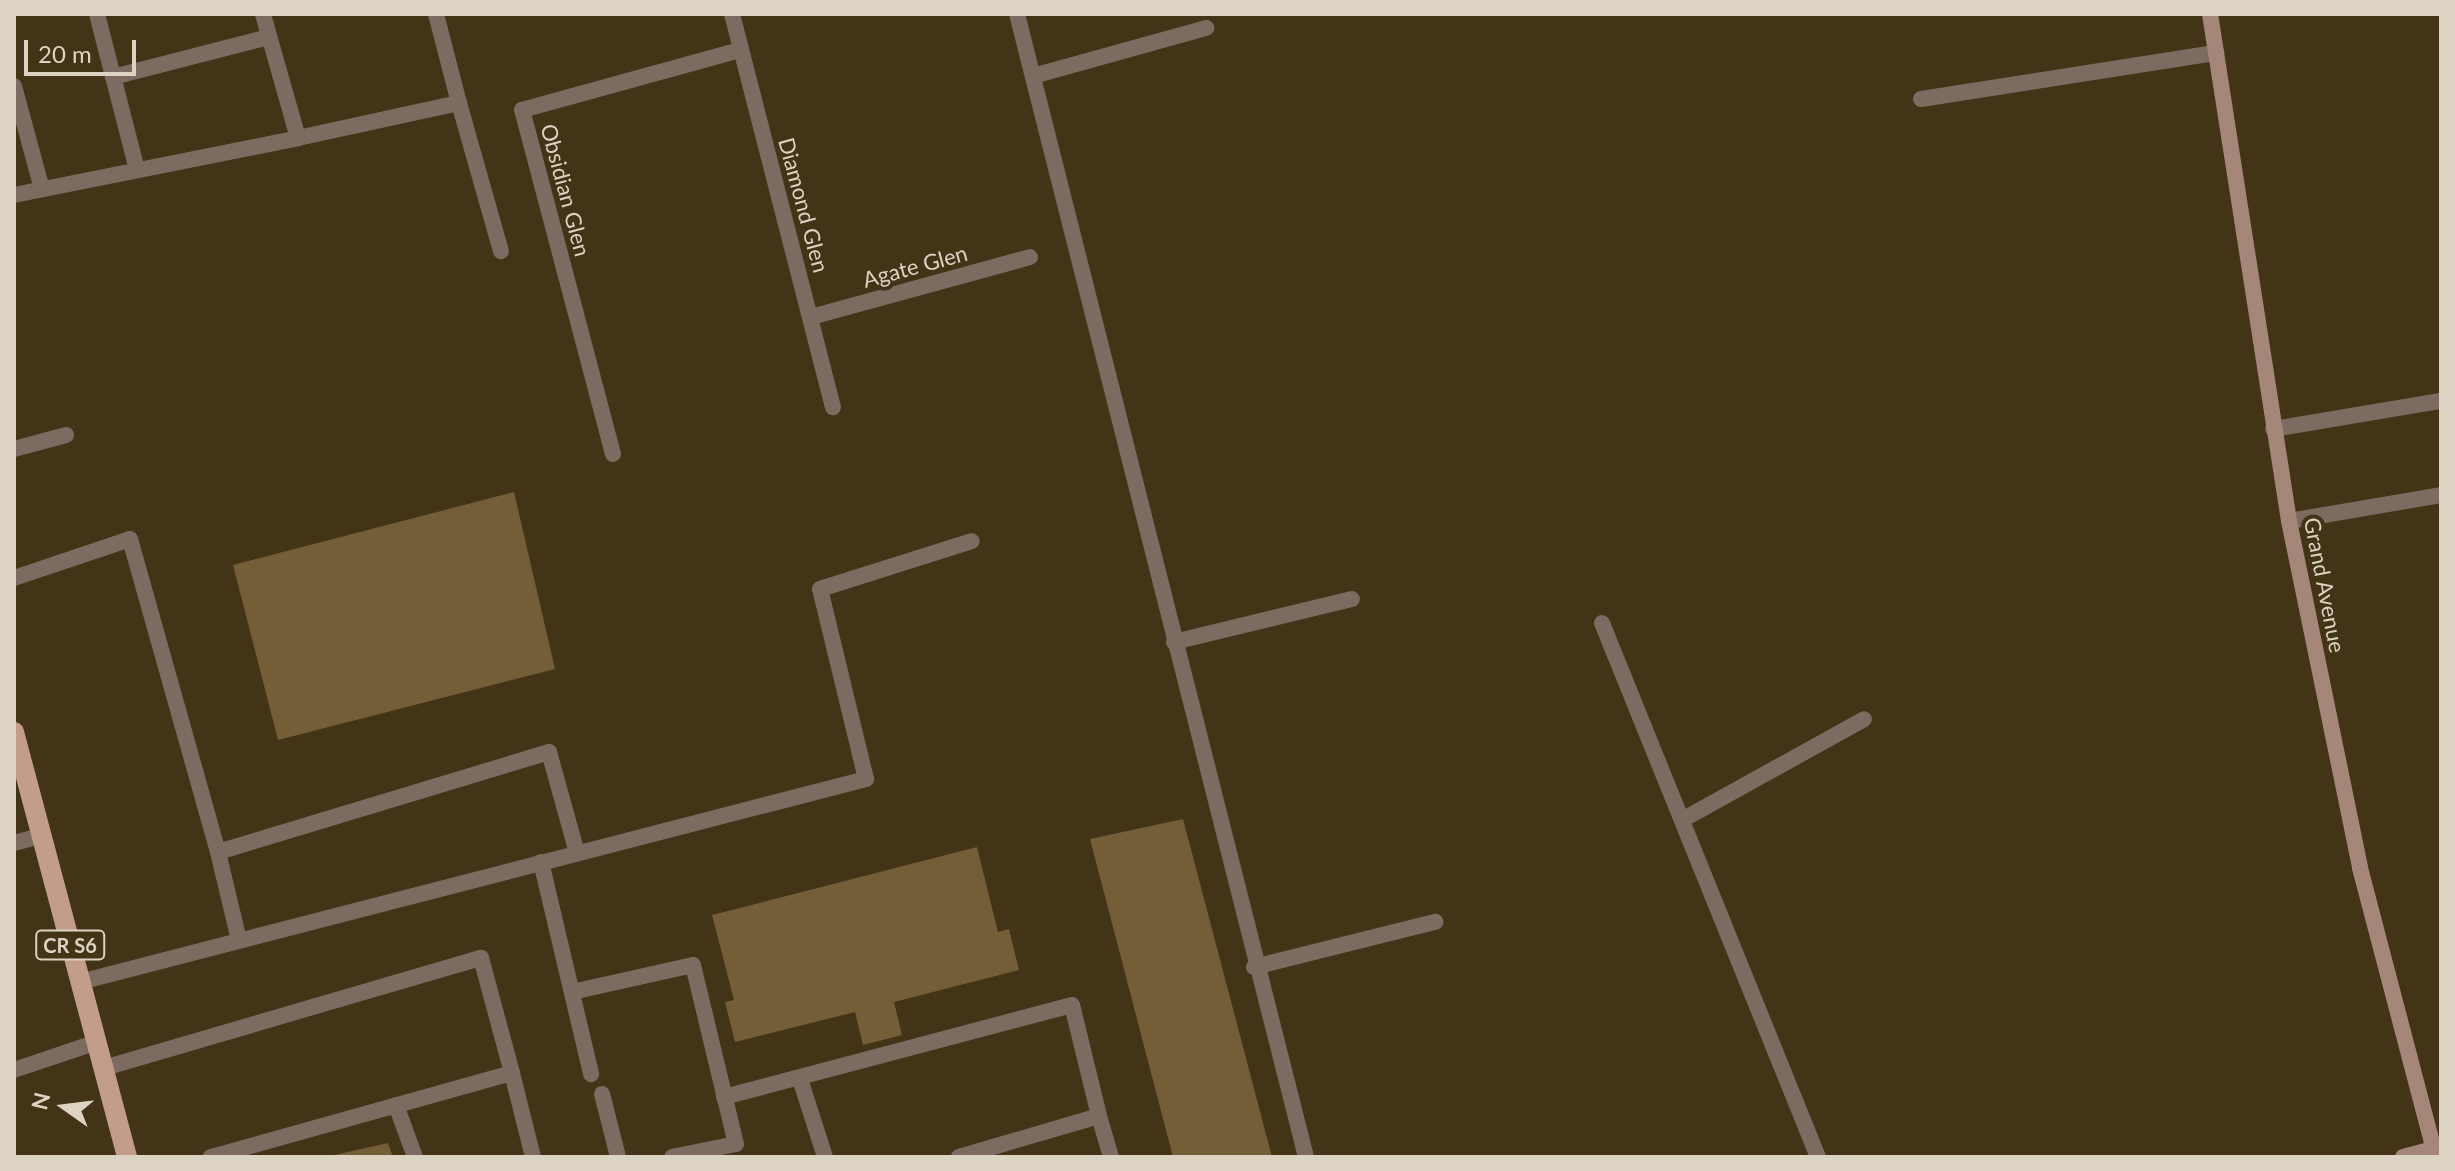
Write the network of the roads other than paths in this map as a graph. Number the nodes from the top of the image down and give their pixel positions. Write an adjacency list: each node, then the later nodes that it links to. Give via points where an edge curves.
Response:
1 (97, 14): 12 (street)
2 (263, 14): 8 (street)
3 (436, 14): 15 (street)
4 (732, 14): 9 (street, Diamond Glen)
5 (1017, 14): 11 (street)
6 (2210, 14): 10 (main road, Grand Avenue)
7 (1206, 28): 11 (street)
8 (269, 37): 12 (street); 16 (street)
9 (740, 50): 22 (street, Diamond Glen); 28 (street, Obsidian Glen, via 522,110)
10 (2216, 53): 14 (street); 25 (main road, Grand Avenue)
11 (1033, 76): 35 (street)
12 (113, 77): 17 (street)
13 (14, 86): 18 (street)
14 (1921, 99)
15 (459, 103): 16 (street); 20 (street)
16 (298, 138): 17 (street)
17 (137, 170): 18 (street)
18 (42, 189): 19 (street)
19 (14, 195)
20 (501, 251)
21 (1030, 257): 22 (street, Agate Glen)
22 (811, 317): 24 (street, Diamond Glen)
23 (2441, 401): 25 (street)
24 (833, 407)
25 (2273, 429): 30 (main road, Grand Avenue)
26 (66, 435): 27 (street)
27 (14, 449)
28 (613, 454)
29 (2441, 495): 30 (street)
30 (2289, 521): 59 (main road, Grand Avenue, via 2360,868)
31 (972, 541): 42 (street, via 820,589 866,779)
32 (14, 578): 41 (street, via 130,539)
33 (1352, 599): 35 (street)
34 (1602, 623): 38 (street)
35 (1174, 642): 46 (street)
36 (1864, 719): 38 (street)
37 (14, 732): 39 (main road, CR S6)
38 (1682, 820): 70 (street)
39 (41, 836): 40 (street); 47 (main road, CR S6)
40 (14, 843)
41 (218, 852): 42 (street, via 549,752); 45 (street)
42 (577, 853): 43 (street)
43 (541, 862): 45 (street); 48 (street)
44 (1435, 922): 46 (street)
45 (239, 940): 47 (street)
46 (1254, 967): 69 (street)
47 (80, 982): 49 (main road, CR S6)
48 (572, 992): 53 (street); 56 (street, via 693,965)
49 (97, 1042): 50 (main road, CR S6); 51 (street)
50 (104, 1068): 52 (street, via 481,958); 60 (main road, CR S6)
51 (14, 1070)
52 (512, 1073): 57 (street); 63 (street)
53 (591, 1074)
54 (800, 1079): 56 (street); 58 (street, via 1072,1005); 66 (street)
55 (602, 1094): 64 (street)
56 (724, 1097): 65 (street, via 736,1144)
57 (396, 1105): 61 (street); 62 (street)
58 (1099, 1116): 67 (street); 68 (street)
59 (2437, 1151): 71 (main road)
60 (127, 1157)
61 (211, 1157)
62 (415, 1157)
63 (533, 1157)
64 (618, 1157)
65 (672, 1157)
66 (825, 1157)
67 (959, 1157)
68 (1111, 1157)
69 (1306, 1157)
70 (1818, 1157)
71 (2403, 1157)

